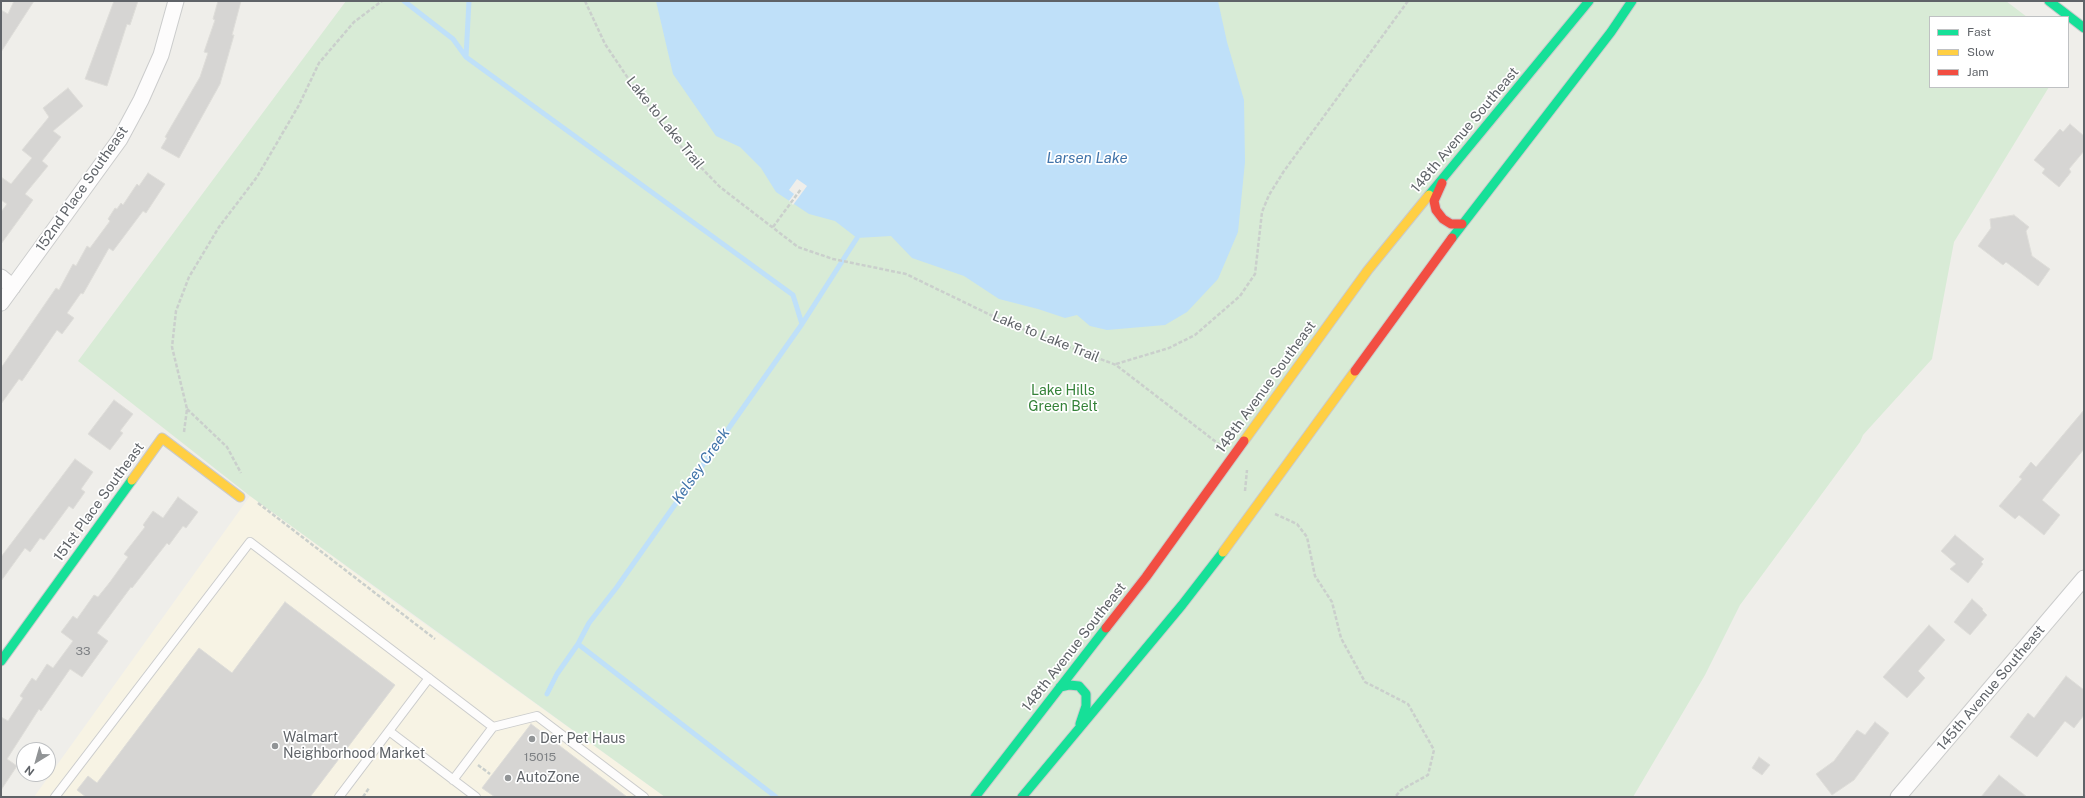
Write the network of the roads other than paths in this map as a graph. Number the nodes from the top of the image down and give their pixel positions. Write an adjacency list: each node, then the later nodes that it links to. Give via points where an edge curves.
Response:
1 (176, 1): 12 (street, 152nd Place Southeast, via 161,55 120,139)
2 (1577, 1): 5 (lane)
3 (1632, 1): 10 (main road, via 1611,32)
4 (2049, 1): 6 (main road)
5 (1587, 4): 9 (main road, 148th Avenue Southeast)
6 (2068, 16)
7 (2069, 16): 8 (main road)
8 (2084, 28)
9 (1451, 168): 10 (main road, via 1434,201 1436,210 1443,219 1452,224); 18 (main road, 148th Avenue Southeast, via 1368,270 1146,578)
10 (1462, 224): 19 (main road, via 1250,516 1182,605)
11 (1, 277): 12 (street)
12 (13, 286): 13 (street, 152nd Place Southeast)
13 (1, 303)
14 (240, 497): 16 (main road, 151st Place Southeast, via 162,438)
15 (2084, 578): 29 (street, 145th Avenue Southeast)
16 (1, 661)
17 (429, 678): 20 (lane); 21 (lane); 23 (lane, via 250,542)
18 (1060, 687): 19 (main road, via 1079,686 1086,694 1086,706); 27 (main road, 148th Avenue Southeast)
19 (1079, 726): 28 (main road)
20 (494, 728): 22 (lane); 26 (lane, via 537,716)
21 (389, 731): 22 (lane); 24 (lane)
22 (453, 780): 25 (lane)
23 (55, 797)
24 (339, 797)
25 (476, 797)
26 (644, 797)
27 (975, 797)
28 (1022, 797)
29 (1898, 797)

